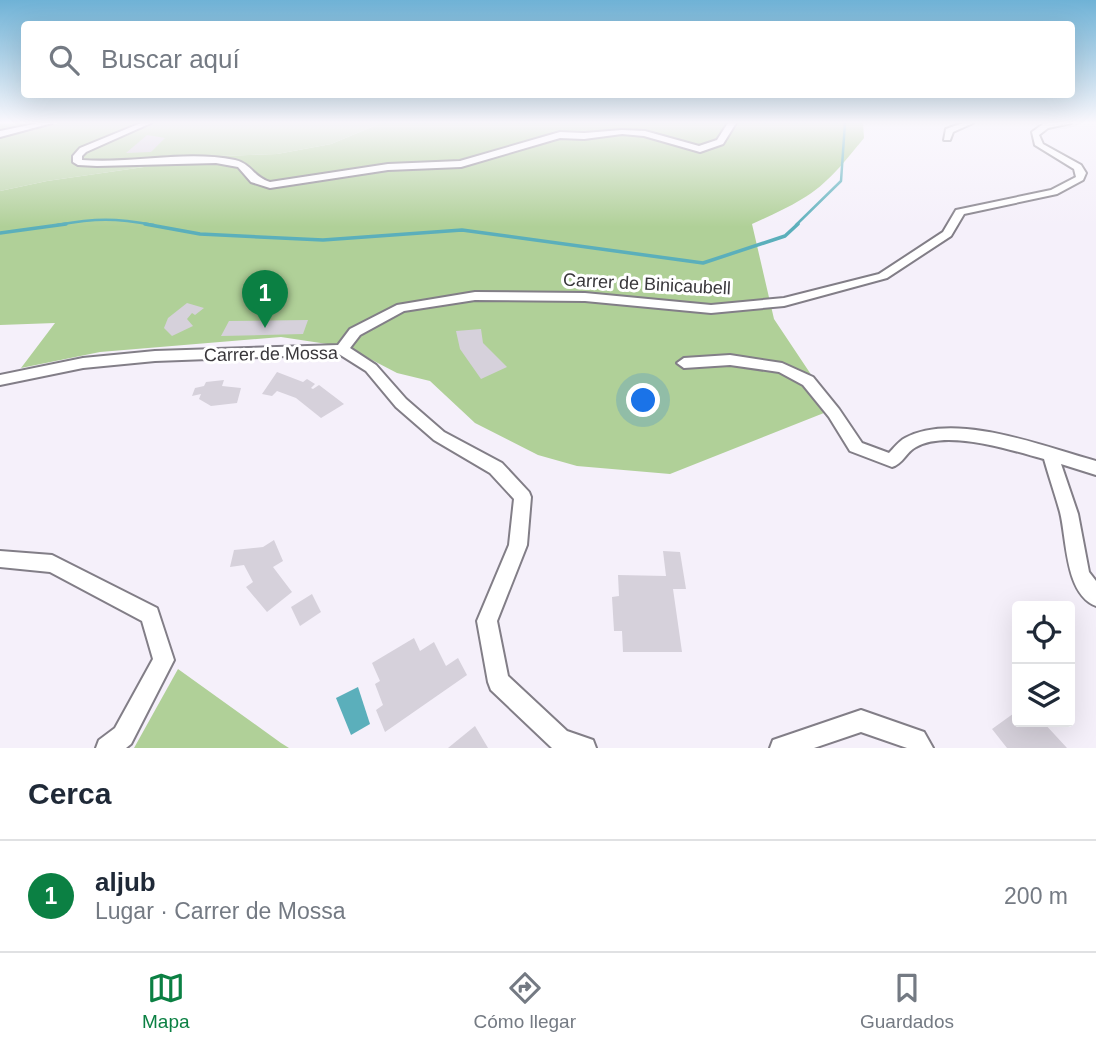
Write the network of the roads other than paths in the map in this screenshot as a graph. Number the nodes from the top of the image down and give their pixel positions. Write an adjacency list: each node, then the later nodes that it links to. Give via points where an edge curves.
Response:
1 (77, 158): 2 (street, via 78,162 103,164 236,163 254,180 279,185)
2 (482, 158)
3 (1062, 158): 4 (street, Carrer de Binicaubell, via 1079,167 1080,178 1073,184 960,212 947,234 883,276 784,302 711,309 585,297 475,296 401,308 355,332)
4 (342, 349): 6 (street, Carrer de Mossa, via 155,356 83,363); 12 (street, Carrer de Mossa, via 371,368 401,403 439,436 496,468 523,497 519,545 487,621 499,682 560,740)
5 (684, 363): 7 (street, via 730,360 782,368 808,381 856,447 892,461 912,441 946,432 1012,444)
6 (0, 380)
7 (1051, 457): 8 (street); 10 (street, via 1069,514 1080,575)
8 (1096, 468)
9 (0, 559): 11 (street, via 52,564 150,615 164,660 123,736)
10 (1096, 597)
11 (107, 748)
12 (585, 748)
13 (781, 748): 14 (street, via 861,720 916,740)
14 (922, 748)

